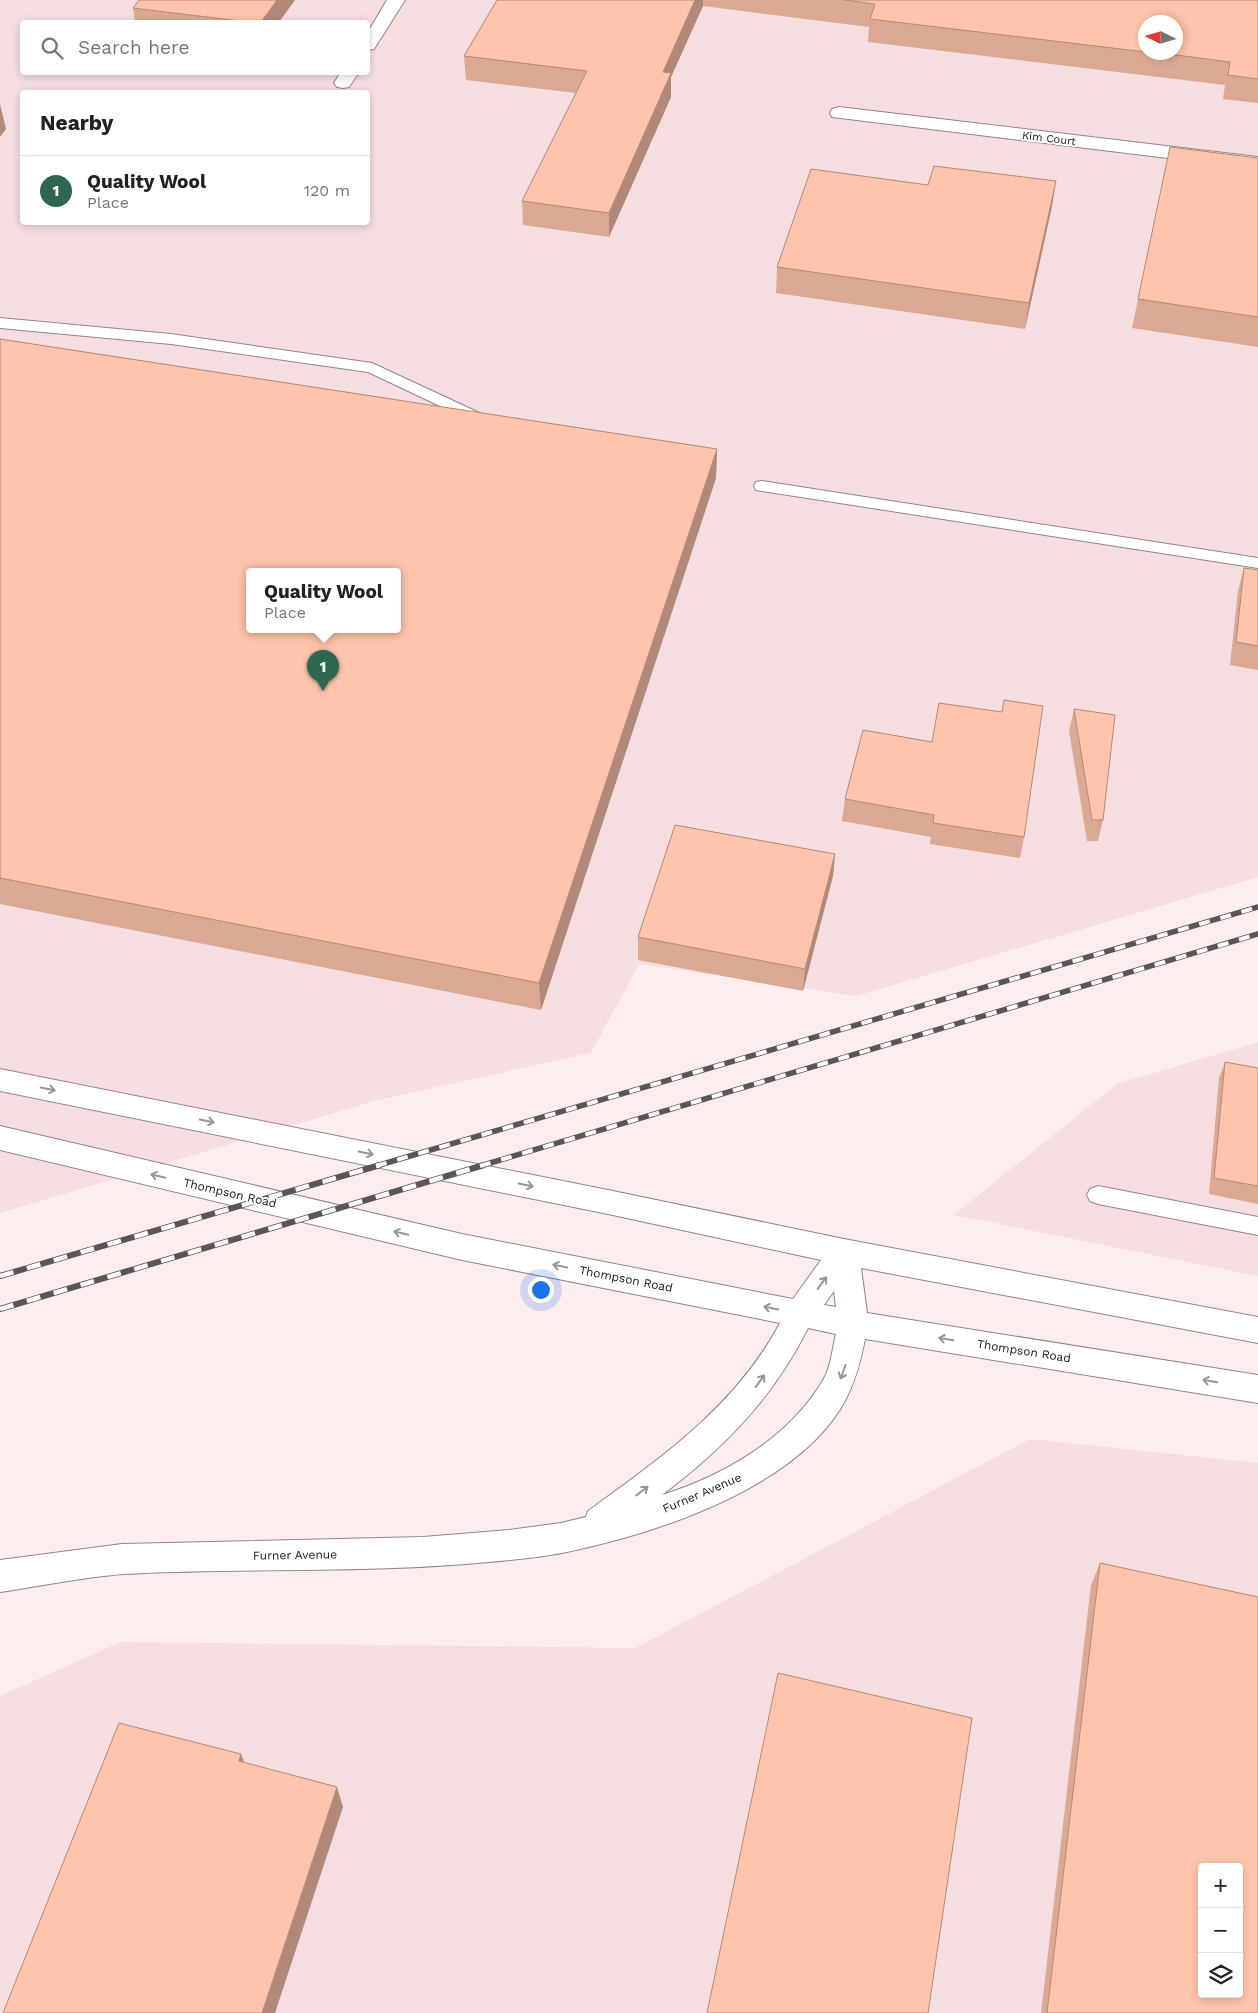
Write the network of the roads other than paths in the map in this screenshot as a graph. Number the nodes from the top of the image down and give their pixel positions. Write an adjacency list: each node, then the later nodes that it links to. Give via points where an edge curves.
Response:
1 (396, 0): 2 (main road)
2 (370, 42)
3 (839, 113): 4 (main road, Kim Court)
4 (1258, 164)
5 (0, 323): 6 (lane, via 171,338 372,368)
6 (482, 420)
7 (762, 486): 8 (lane)
8 (1258, 563)
9 (0, 1080): 13 (main road, one-way to 13)
10 (0, 1138): 14 (main road, Thompson Road, one-way to 10, via 462,1247)
11 (1098, 1195): 12 (lane)
12 (1258, 1226)
13 (844, 1252): 14 (main road, Furner Avenue, one-way to 13); 15 (main road, Furner Avenue); 16 (main road)
14 (800, 1314): 15 (main road, Thompson Road); 18 (main road, Furner Avenue, one-way to 14, via 686,1458 725,1422 768,1370)
15 (853, 1324): 17 (main road, Thompson Road, one-way to 15); 18 (main road, Furner Avenue, one-way to 18, via 844,1369 834,1391 809,1424 774,1456 736,1480 684,1503)
16 (1258, 1330)
17 (1258, 1389)
18 (589, 1531): 19 (main road, Furner Avenue, via 540,1542 423,1552 122,1559)
19 (0, 1576)

